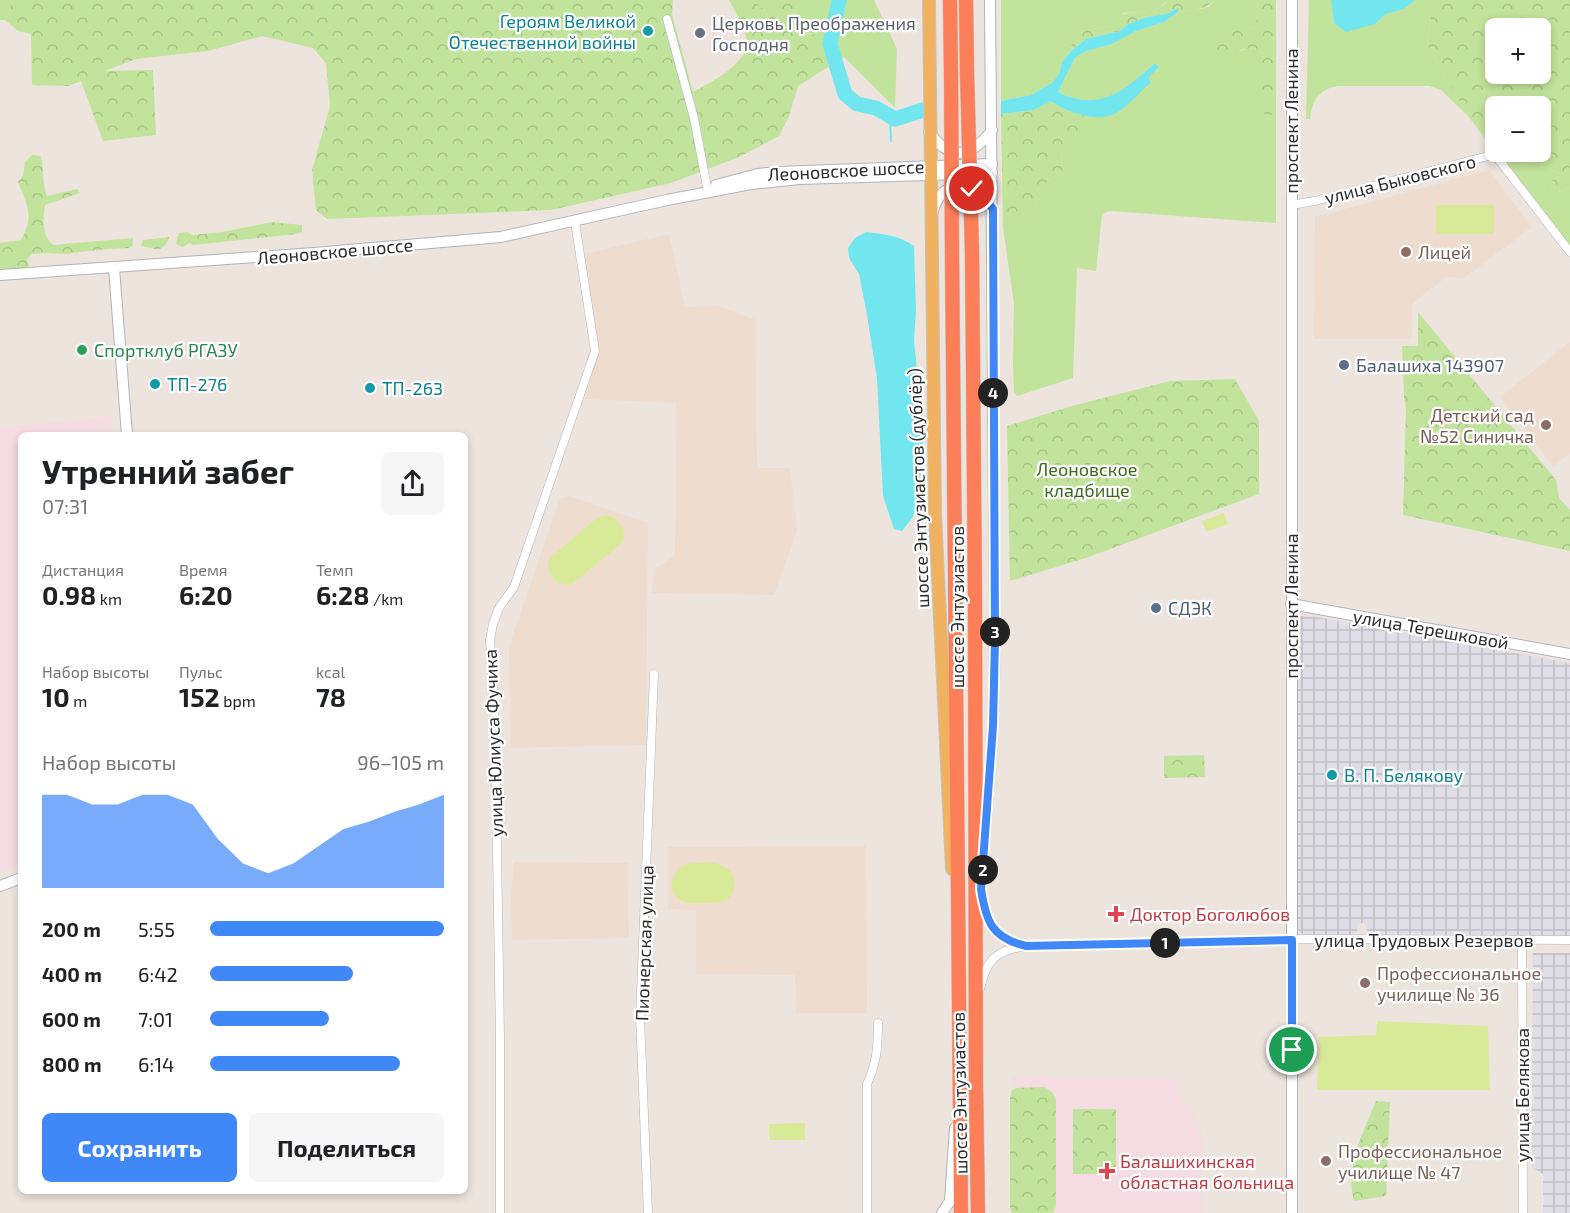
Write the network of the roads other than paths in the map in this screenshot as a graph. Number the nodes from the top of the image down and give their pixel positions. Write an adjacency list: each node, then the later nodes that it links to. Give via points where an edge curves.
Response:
1 (929, 0): 7 (main road, шоссе Энтузиастов (дублёр))
2 (950, 0): 32 (highway, шоссе Энтузиастов, bridge)
3 (966, 0): 31 (highway, шоссе Энтузиастов, bridge, via 972,252)
4 (990, 0): 8 (main road)
5 (1292, 0): 13 (main road, проспект Ленина)
6 (668, 19): 11 (street)
7 (929, 127): 8 (main road, via 945,149 960,153 976,148); 10 (main road, шоссе Энтузиастов (дублёр))
8 (992, 130): 9 (main road)
9 (992, 169): 10 (main road, Леоновское шоссе); 14 (main road)
10 (930, 171): 11 (main road, Леоновское шоссе, via 778,172); 12 (main road, Леоновское шоссе, via 751,184); 15 (main road, шоссе Энтузиастов (дублёр))
11 (707, 187): 12 (main road, Леоновское шоссе)
12 (667, 200): 16 (main road, Леоновское шоссе)
13 (1291, 205): 17 (street, улица Быковского, via 1492,156 1500,160); 21 (main road, проспект Ленина)
14 (993, 209): 15 (main road, via 977,191 957,187 939,197); 26 (main road, via 995,651)
15 (930, 217): 32 (main road, шоссе Энтузиастов (дублёр), via 935,513)
16 (576, 222): 18 (main road, Леоновское шоссе, via 501,237); 36 (street, улица Юлиуса Фучика, via 595,351 514,587 499,608 490,640 496,769)
17 (1570, 252)
18 (114, 268): 19 (main road, Леоновское шоссе); 20 (main road)
19 (0, 275)
20 (127, 432)
21 (1291, 604): 22 (main road, улица Терешковой); 27 (main road, проспект Ленина)
22 (1570, 654)
23 (654, 674): 37 (street, Пионерская улица, via 640,1017)
24 (18, 879): 25 (main road)
25 (0, 886)
26 (981, 889): 30 (street, улица Трудовых Резервов, via 984,908 996,932 1011,943); 31 (main road)
27 (1292, 940): 28 (street, улица Трудовых Резервов); 30 (street, улица Трудовых Резервов); 42 (main road, проспект Ленина)
28 (1522, 940): 29 (street, улица Трудовых Резервов); 43 (street, улица Белякова)
29 (1570, 940)
30 (1026, 946): 33 (street, улица Трудовых Резервов, via 1011,948 989,964)
31 (975, 949): 33 (highway, шоссе Энтузиастов)
32 (958, 975): 35 (highway, шоссе Энтузиастов)
33 (975, 1010): 41 (highway, шоссе Энтузиастов)
34 (878, 1023): 38 (street, via 877,1056 867,1084)
35 (960, 1089): 39 (main road, via 950,1201); 40 (highway, шоссе Энтузиастов)
36 (500, 1213)
37 (648, 1213)
38 (867, 1213)
39 (942, 1213)
40 (960, 1213)
41 (978, 1213)
42 (1292, 1213)
43 (1523, 1213)

